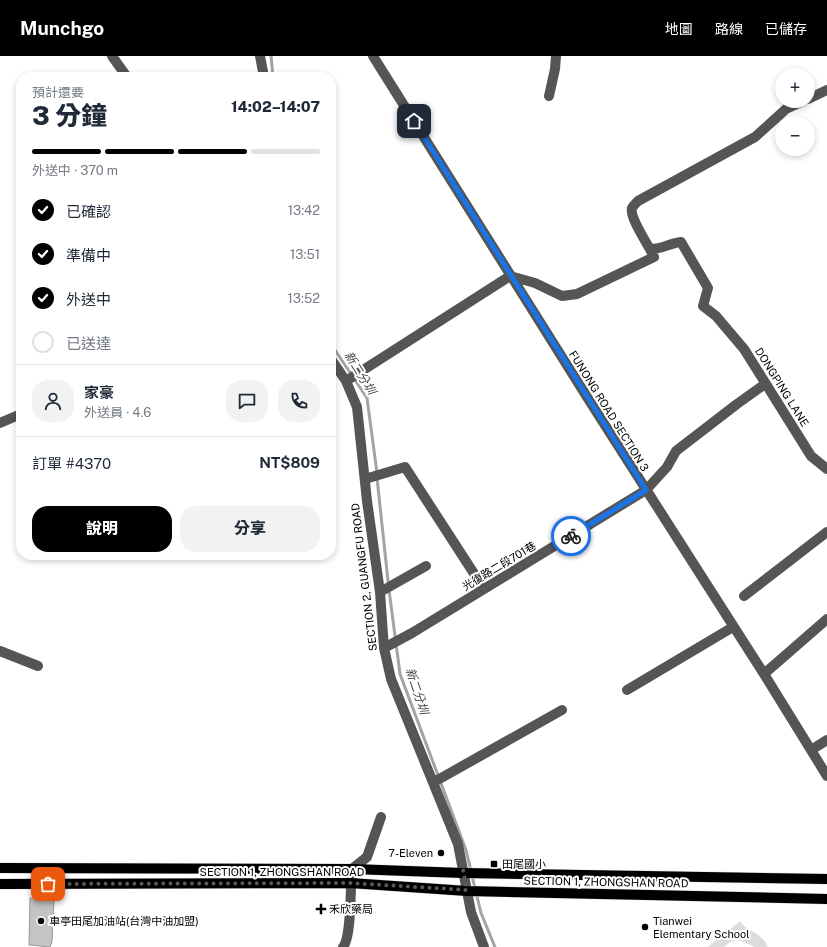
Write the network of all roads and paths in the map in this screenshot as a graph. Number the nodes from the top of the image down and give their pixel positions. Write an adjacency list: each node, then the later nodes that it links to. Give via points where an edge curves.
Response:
1 (112, 56): 5 (street)
2 (260, 56): 6 (street)
3 (373, 56): 12 (street, FUNONG ROAD SECTION 3)
4 (556, 56): 8 (street)
5 (123, 72)
6 (263, 72)
7 (827, 90): 9 (street)
8 (549, 96)
9 (815, 96)
10 (786, 108): 11 (street, via 755,137 638,201 632,208 632,213)
11 (650, 249): 12 (street, via 654,257 577,294 562,296 535,283); 15 (street, DONGPING LANE, via 663,249 673,243 682,242 708,288 703,306 716,316 744,349)
12 (510, 276): 14 (street); 20 (street, FUNONG ROAD SECTION 3)
13 (336, 366): 14 (street, SECTION 2, GUANGFU ROAD)
14 (346, 381): 19 (street, SECTION 2, GUANGFU ROAD, via 358,407)
15 (765, 384): 18 (street, DONGPING LANE, via 811,456); 20 (street, 光復路二段701巷, via 676,451 667,467)
16 (16, 416): 17 (street)
17 (0, 423)
18 (827, 469)
19 (365, 479): 23 (street, via 405,467); 24 (street, SECTION 2, GUANGFU ROAD)
20 (646, 490): 23 (street, 光復路二段701巷); 27 (street, FUNONG ROAD SECTION 3)
21 (827, 532): 25 (street)
22 (426, 566): 24 (street)
23 (484, 589): 28 (street, 光復路二段701巷)
24 (380, 592): 28 (street, SECTION 2, GUANGFU ROAD)
25 (744, 596)
26 (827, 619): 31 (street)
27 (733, 627): 31 (street, FUNONG ROAD SECTION 3); 32 (street)
28 (384, 648): 37 (street, SECTION 2, GUANGFU ROAD, via 391,679)
29 (0, 651): 30 (street)
30 (38, 666)
31 (764, 674): 35 (street, FUNONG ROAD SECTION 3)
32 (627, 690)
33 (562, 710): 37 (street)
34 (827, 740): 35 (street)
35 (811, 750): 36 (street, FUNONG ROAD SECTION 3)
36 (827, 776)
37 (434, 782): 42 (street, SECTION 2, GUANGFU ROAD, via 458,844)
38 (381, 818): 40 (street, via 367,857)
39 (0, 868): 40 (main road, SECTION 1, ZHONGSHAN ROAD)
40 (352, 869): 42 (main road, SECTION 1, ZHONGSHAN ROAD); 43 (street)
41 (827, 879): 42 (main road, SECTION 1, ZHONGSHAN ROAD)
42 (464, 882): 43 (main road, SECTION 1, ZHONGSHAN ROAD); 45 (main road, SECTION 1, ZHONGSHAN ROAD); 47 (street, SECTION 2, GUANGFU ROAD, via 471,912)
43 (350, 883): 44 (main road, SECTION 1, ZHONGSHAN ROAD); 46 (street, via 348,932)
44 (0, 884)
45 (827, 899)
46 (343, 947)
47 (484, 947)

